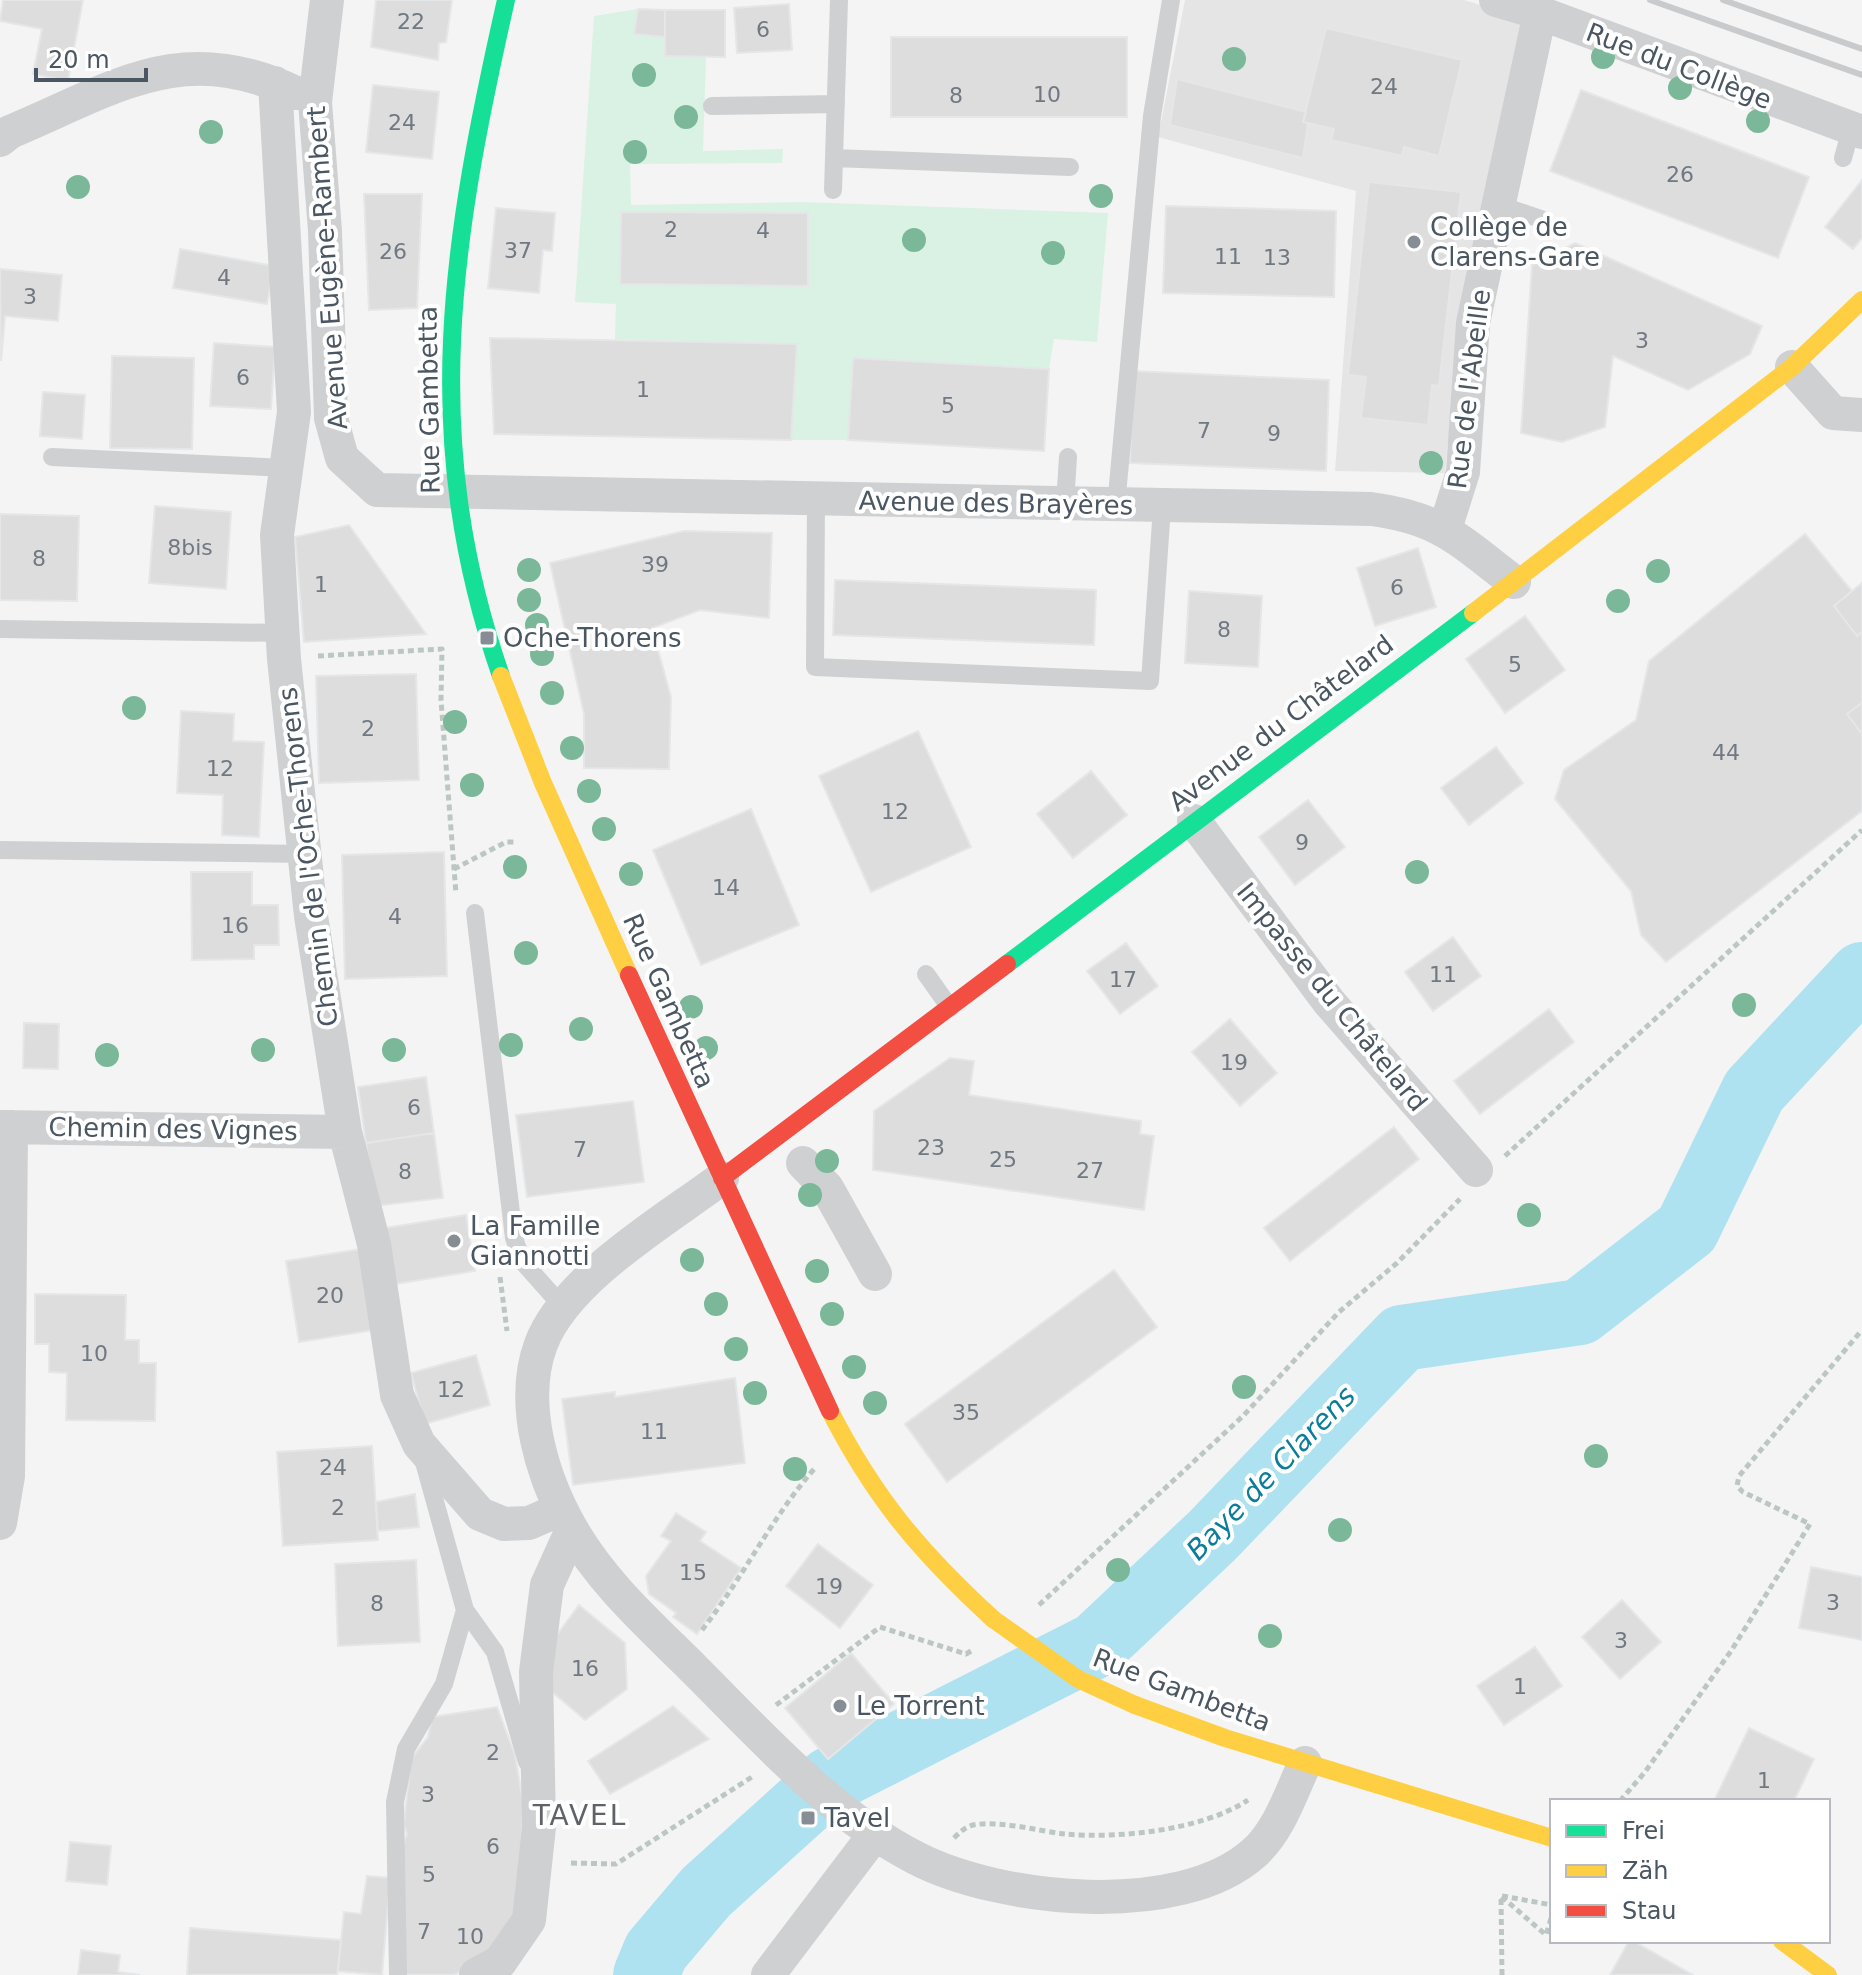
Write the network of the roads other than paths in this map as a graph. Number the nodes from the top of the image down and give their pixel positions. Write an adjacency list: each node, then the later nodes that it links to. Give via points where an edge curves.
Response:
1 (327, 0): 8 (street, Avenue Eugène-Rambert)
2 (506, 0): 24 (main road, Rue Gambetta, via 460,218 452,313)
3 (839, 0): 9 (lane)
4 (1171, 0): 27 (lane, via 1152,116)
5 (1496, 0): 6 (street, Rue du Collège)
6 (1540, 13): 12 (street, Rue du Collège); 16 (street, Rue de l'Abeille)
7 (275, 83): 8 (street); 11 (street, via 250,73 200,66 152,73); 23 (street, Chemin de l'Oche-Thorens, via 294,412)
8 (315, 102): 24 (street, Avenue Eugène-Rambert, via 331,418 342,458 377,490)
9 (836, 104): 10 (lane); 13 (lane)
10 (712, 106)
11 (0, 140)
12 (1852, 140)
13 (834, 158): 14 (lane); 15 (lane)
14 (1070, 167)
15 (833, 190)
16 (1499, 205): 17 (lane); 29 (street, Rue de l'Abeille, via 1473,323 1463,472)
17 (1541, 219)
18 (1862, 300): 19 (main road, Avenue du Châtelard)
19 (1792, 367): 20 (street, via 1833,413); 30 (main road, Avenue du Châtelard)
20 (1862, 415)
21 (52, 457): 23 (lane)
22 (1068, 457): 26 (lane)
23 (286, 468): 32 (street, Chemin de l'Oche-Thorens, via 277,535)
24 (455, 494): 25 (street, Avenue des Brayères); 43 (main road, Rue Gambetta, via 472,590 525,738)
25 (816, 498): 26 (street, Avenue des Brayères); 28 (lane, via 815,667 1150,681)
26 (1065, 504): 27 (street, Avenue des Brayères)
27 (1116, 506): 28 (street, Avenue des Brayères)
28 (1162, 507): 29 (street, Avenue des Brayères, via 1371,509 1413,515)
29 (1445, 529): 30 (street, Avenue des Brayères)
30 (1514, 582): 33 (main road, Avenue du Châtelard)
31 (0, 629): 32 (lane)
32 (282, 633): 35 (street, Chemin de l'Oche-Thorens)
33 (1194, 821): 38 (main road, Avenue du Châtelard); 42 (street, Impasse du Châtelard, via 1329,1002)
34 (0, 850): 35 (lane)
35 (305, 854): 40 (street, Chemin de l'Oche-Thorens)
36 (475, 913): 45 (lane, via 514,1238 522,1261)
37 (926, 974): 38 (lane)
38 (950, 1008): 43 (main road, Avenue du Châtelard)
39 (6, 1127): 40 (street, Chemin des Vignes); 46 (street)
40 (345, 1132): 47 (street, Chemin de l'Oche-Thorens, via 374,1244 397,1395)
41 (803, 1163): 44 (street, via 827,1188)
42 (1482, 1173)
43 (722, 1178): 45 (street, via 586,1281); 51 (main road, Rue Gambetta, bridge, via 786,1325 851,1450 886,1507 932,1563 993,1619 1078,1679 1135,1705)
44 (875, 1274)
45 (562, 1306): 48 (street, via 540,1347 532,1398 537,1437)
46 (5, 1392): 49 (street, via 8,1476)
47 (419, 1444): 48 (street, Chemin de l'Oche-Thorens, via 480,1514 504,1524); 50 (lane)
48 (566, 1519): 52 (street, via 547,1585 536,1672); 53 (street, via 611,1585 775,1769)
49 (0, 1523)
50 (465, 1610): 52 (lane, via 495,1652); 56 (lane, via 444,1684 406,1749 395,1802)
51 (1305, 1763): 53 (street, via 1276,1825 1256,1852 1230,1870 1154,1892 1091,1897 1002,1887 941,1870); 54 (main road, Rue Gambetta)
52 (537, 1800): 57 (street, via 529,1920 500,1962)
53 (875, 1834): 58 (street)
54 (1550, 1837)
55 (1785, 1943): 59 (main road)
56 (398, 1975)
57 (476, 1975)
58 (768, 1975)
59 (1828, 1975)

